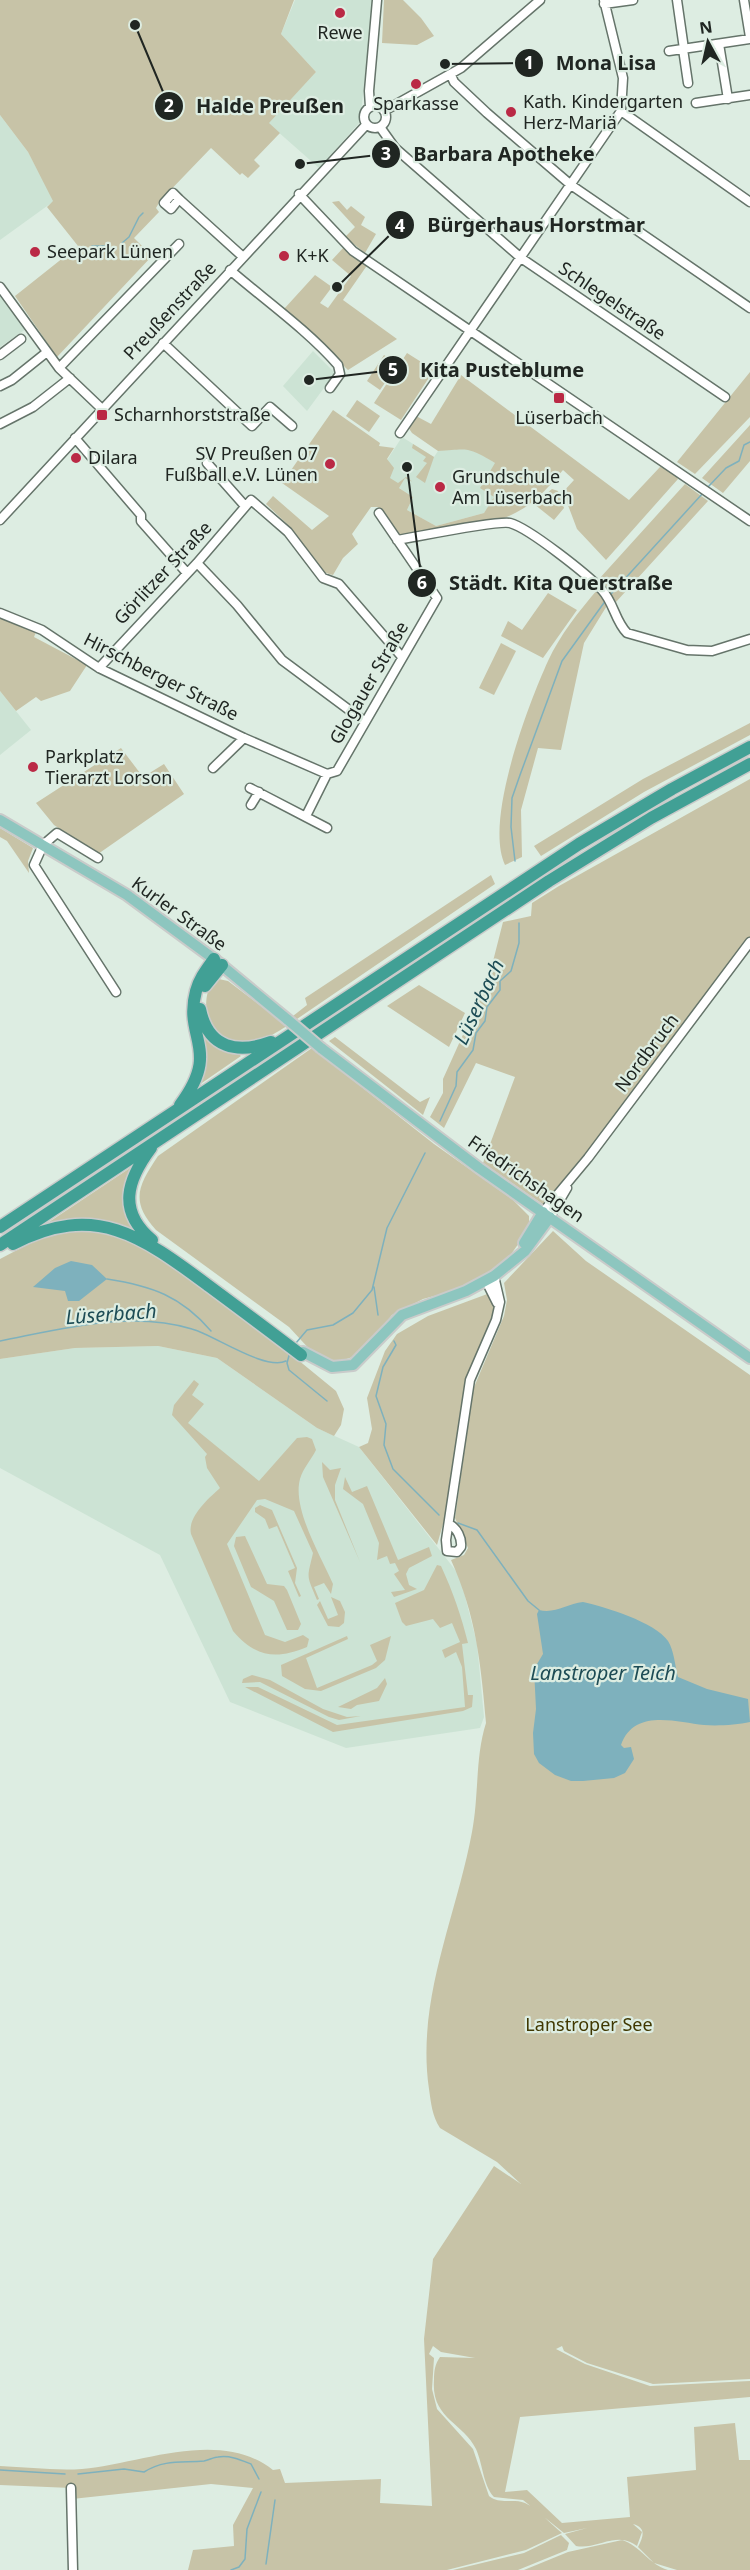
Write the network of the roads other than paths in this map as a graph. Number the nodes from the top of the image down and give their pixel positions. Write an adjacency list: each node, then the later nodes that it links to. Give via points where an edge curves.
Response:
1 (377, 0): 16 (street)
2 (540, 0): 11 (street)
3 (633, 0): 6 (street)
4 (677, 0): 9 (street)
5 (744, 0): 7 (street)
6 (604, 2): 18 (street, via 623,78)
7 (750, 38): 8 (street)
8 (719, 44): 9 (street); 14 (street)
9 (684, 49): 10 (street); 12 (street)
10 (669, 51)
11 (451, 75): 17 (street); 21 (street, via 487,113)
12 (688, 84)
13 (750, 95): 14 (street)
14 (728, 99): 15 (street)
15 (696, 103)
16 (370, 107): 17 (street, via 378,106); 19 (street, via 363,115)
17 (384, 111): 20 (street, via 385,122)
18 (621, 111): 21 (street); 24 (street)
19 (366, 125): 20 (street); 22 (street, Preußenstraße)
20 (380, 127): 27 (street, Schlegelstraße, via 395,148)
21 (571, 185): 27 (street); 30 (street)
22 (299, 194): 26 (street, Preußenstraße); 31 (street, via 353,251)
23 (179, 199): 26 (street)
24 (750, 202)
25 (179, 244): 36 (street)
26 (242, 256): 28 (street, Preußenstraße)
27 (520, 258): 31 (street); 40 (street, Schlegelstraße)
28 (230, 270): 33 (street, Preußenstraße); 39 (street, via 296,323 338,365 340,374)
29 (0, 287): 34 (street)
30 (750, 308)
31 (469, 330): 44 (street); 50 (street)
32 (21, 339): 35 (street)
33 (163, 343): 41 (street, Preußenstraße); 43 (street, via 252,426 270,407)
34 (47, 352): 36 (street); 38 (street)
35 (0, 355)
36 (59, 368): 37 (street)
37 (70, 378): 41 (street); 42 (street, via 33,407)
38 (0, 386)
39 (330, 388)
40 (725, 397)
41 (102, 409): 45 (street, Preußenstraße)
42 (0, 424)
43 (292, 426)
44 (400, 433)
45 (75, 438): 49 (street, Preußenstraße); 53 (street)
46 (207, 463): 47 (street)
47 (248, 503): 52 (street, Görlitzer Straße); 56 (street, via 288,532 323,578 339,584)
48 (379, 513): 51 (street, Glogauer Straße)
49 (0, 520)
50 (750, 521)
51 (397, 540): 55 (street, via 508,522 536,537 607,595 621,627 636,637 687,650 712,651); 56 (street, Glogauer Straße, via 437,598)
52 (197, 563): 53 (street, Görlitzer Straße); 58 (street, via 282,660)
53 (187, 573): 57 (street, Görlitzer Straße)
54 (0, 613): 57 (street, Hirschberger Straße, via 42,630)
55 (750, 639)
56 (402, 657): 58 (street, Glogauer Straße)
57 (99, 668): 59 (street, Hirschberger Straße)
58 (364, 722): 63 (street, Glogauer Straße, via 337,771)
59 (244, 738): 62 (street, Hirschberger Straße); 63 (street, Hirschberger Straße)
60 (750, 747): 76 (highway, via 587,839)
61 (750, 764): 78 (highway, via 576,864)
62 (213, 768)
63 (327, 774): 67 (street, Glogauer Straße)
64 (250, 788): 65 (street)
65 (259, 792): 66 (street); 67 (street)
66 (251, 805)
67 (306, 816): 69 (street)
68 (0, 820): 70 (main road, Kurler Straße)
69 (327, 828)
70 (43, 845): 71 (street, via 60,834); 73 (main road, Kurler Straße, via 127,895); 74 (street, via 34,862 35,869)
71 (98, 858)
72 (750, 942): 79 (street, Nordbruch)
73 (218, 962): 75 (main road, Kurler Straße); 76 (highway, via 201,998 202,1016 212,1035 233,1049 247,1049); 77 (highway, via 199,981 194,1002 201,1065 194,1085)
74 (116, 992)
75 (288, 1020): 79 (main road, Friedrichshagen, bridge, via 383,1097)
76 (289, 1036): 77 (highway)
77 (174, 1112): 80 (highway)
78 (158, 1140): 81 (highway); 84 (highway, via 131,1181 129,1204 136,1223 150,1239)
79 (546, 1214): 83 (main road, via 516,1256); 86 (main road, Friedrichshagen)
80 (0, 1227)
81 (0, 1245)
82 (0, 1251): 84 (highway, via 32,1235 62,1227 91,1225 120,1230 155,1247)
83 (490, 1278): 85 (main road, via 402,1315 353,1365 324,1365); 87 (street, via 501,1298 496,1320 470,1380)
84 (283, 1339): 85 (highway)
85 (302, 1354)
86 (750, 1358)
87 (448, 1524)
88 (72, 2488): 89 (street)
89 (73, 2570)

